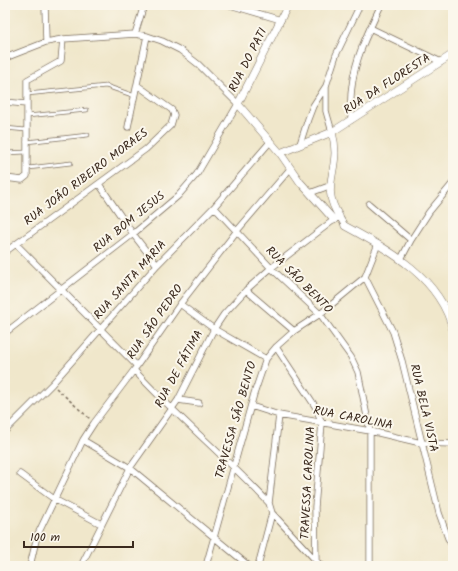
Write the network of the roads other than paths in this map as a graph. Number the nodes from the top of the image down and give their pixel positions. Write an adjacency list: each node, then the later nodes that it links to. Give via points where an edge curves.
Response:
1 (45, 5): 12 (street)
2 (144, 5): 9 (street)
3 (230, 5): 7 (street)
4 (288, 5): 7 (street, RUA DO PATI)
5 (360, 5): 17 (street, via 336,54)
6 (381, 5): 8 (street)
7 (281, 20): 22 (street, RUA DO PATI)
8 (370, 28): 15 (street); 25 (street, via 356,66)
9 (135, 34): 10 (street); 11 (street)
10 (147, 36): 16 (street); 22 (street, via 180,50 198,64)
11 (63, 39): 12 (street); 18 (street, via 60,61 27,80)
12 (46, 42): 14 (street)
13 (453, 54): 15 (street, RUA DA FLORESTA)
14 (5, 58)
15 (441, 62): 25 (street, RUA DA FLORESTA)
16 (137, 86): 19 (street); 42 (street, RUA JOÃO RIBEIRO MORAES, via 168,106 174,115 173,121 146,149)
17 (326, 86): 29 (street, via 326,112); 33 (street, via 310,112)
18 (26, 94): 19 (lane, via 106,86); 21 (street)
19 (135, 96): 26 (street)
20 (5, 102): 21 (street)
21 (26, 104): 24 (street)
22 (238, 104): 32 (street); 50 (street, RUA BOM JESUS, via 193,179 178,196)
23 (87, 110): 24 (lane)
24 (26, 116): 28 (street)
25 (350, 120): 29 (street, RUA DA FLORESTA)
26 (128, 127)
27 (5, 128): 28 (lane)
28 (26, 130): 31 (street)
29 (332, 132): 33 (street, RUA DA FLORESTA); 43 (street, via 335,154)
30 (88, 135): 31 (lane)
31 (26, 142): 34 (street)
32 (270, 142): 36 (street); 46 (street, RUA SANTA MARIA)
33 (300, 144): 36 (street, RUA DA FLORESTA)
34 (27, 152): 35 (lane); 38 (street)
35 (5, 153)
36 (280, 153): 39 (street)
37 (71, 163): 38 (lane)
38 (28, 168): 40 (street, via 24,179)
39 (290, 169): 44 (street); 49 (street, RUA SÃO PEDRO)
40 (5, 178)
41 (453, 183): 51 (street, via 429,212)
42 (99, 184): 50 (street); 52 (street, RUA JOÃO RIBEIRO MORAES)
43 (329, 186): 44 (street); 47 (street)
44 (310, 193): 47 (street)
45 (369, 204): 51 (street)
46 (214, 207): 49 (street, RUA SÃO BENTO); 56 (street, RUA SANTA MARIA)
47 (337, 218): 48 (street); 57 (street, RUA DE FÁTIMA)
48 (345, 226): 53 (street)
49 (236, 232): 57 (street, RUA SÃO BENTO); 61 (street, RUA SÃO PEDRO)
50 (133, 234): 56 (street); 59 (street, RUA BOM JESUS)
51 (411, 240): 55 (street)
52 (16, 244): 54 (street, RUA JOÃO RIBEIRO MORAES); 59 (street)
53 (378, 244): 55 (street); 58 (street)
54 (5, 252)
55 (401, 259): 65 (street, via 431,286 442,300 450,316)
56 (157, 265): 64 (street, RUA SANTA MARIA)
57 (271, 268): 60 (street, RUA DE FÁTIMA); 62 (street, RUA SÃO BENTO)
58 (365, 276): 62 (street, TRAVESSA SÃO BENTO); 80 (street, RUA BELA VISTA, via 393,332)
59 (60, 290): 64 (street); 67 (street, RUA BOM JESUS)
60 (246, 290): 63 (street, RUA DE FÁTIMA); 66 (street)
61 (180, 304): 63 (street); 70 (street, RUA SÃO PEDRO)
62 (320, 314): 66 (street, TRAVESSA SÃO BENTO); 78 (street, RUA SÃO BENTO, via 351,356 358,372)
63 (214, 329): 69 (street); 71 (street, RUA DE FÁTIMA)
64 (100, 330): 70 (street); 77 (street, RUA SANTA MARIA, via 52,384)
65 (453, 330)
66 (294, 332): 68 (street, TRAVESSA SÃO BENTO)
67 (5, 333)
68 (276, 346): 69 (street, TRAVESSA SÃO BENTO); 76 (street, TRAVESSA CAROLINA, via 315,406)
69 (266, 360): 73 (street, TRAVESSA SÃO BENTO)
70 (136, 368): 74 (street); 79 (street, RUA SÃO PEDRO)
71 (178, 400): 72 (street); 74 (street, RUA DE FÁTIMA)
72 (199, 403)
73 (251, 406): 75 (street, RUA CAROLINA); 82 (street, TRAVESSA SÃO BENTO)
74 (170, 409): 82 (street); 83 (street, RUA DE FÁTIMA)
75 (279, 415): 76 (street, RUA CAROLINA); 86 (street)
76 (322, 423): 78 (street, RUA CAROLINA); 91 (street, TRAVESSA CAROLINA, via 315,507)
77 (5, 431)
78 (370, 431): 80 (street, RUA CAROLINA); 97 (street, RUA SÃO BENTO)
79 (83, 440): 83 (street); 85 (street, RUA SÃO PEDRO)
80 (421, 443): 81 (street, RUA CAROLINA); 90 (street, RUA BELA VISTA, via 440,519)
81 (453, 444)
82 (234, 467): 86 (street); 89 (street, TRAVESSA SÃO BENTO)
83 (130, 468): 88 (street, RUA DE FÁTIMA); 89 (street)
84 (20, 474): 85 (street)
85 (54, 499): 88 (street); 92 (street, RUA SÃO PEDRO, via 37,536)
86 (269, 503): 87 (street)
87 (272, 513): 91 (street); 96 (street)
88 (101, 524): 93 (street, RUA DE FÁTIMA)
89 (214, 536): 94 (street, TRAVESSA SÃO BENTO); 95 (street)
90 (453, 547)
91 (319, 564)
92 (30, 566)
93 (81, 566)
94 (206, 566)
95 (249, 566)
96 (258, 566)
97 (370, 566)

